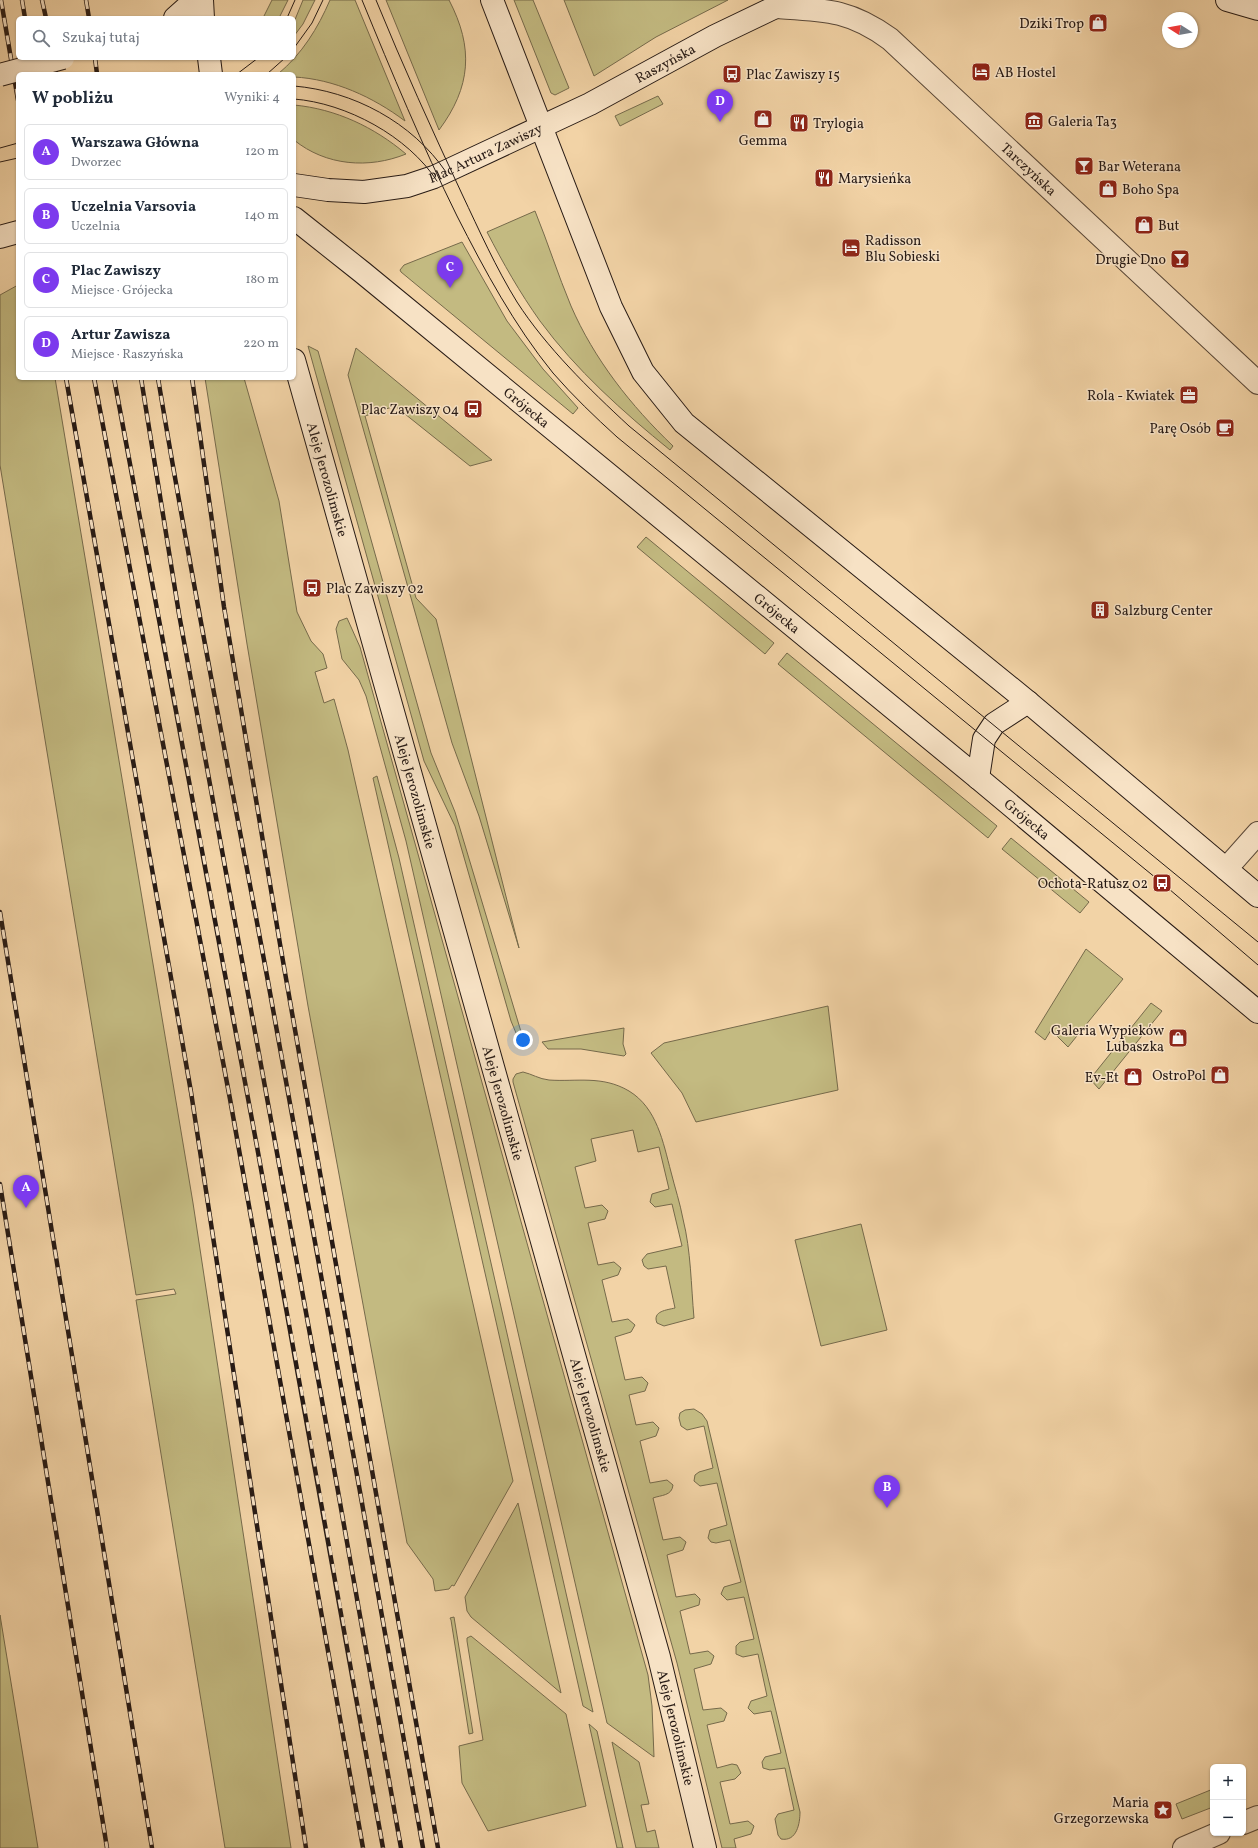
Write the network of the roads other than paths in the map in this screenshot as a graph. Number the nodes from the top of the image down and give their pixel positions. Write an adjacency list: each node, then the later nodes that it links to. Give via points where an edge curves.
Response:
1 (195, 0): 7 (main road)
2 (202, 0): 8 (main road)
3 (492, 0): 13 (main road, Plac Artura Zawiszy)
4 (1228, 0): 6 (main road)
5 (782, 3): 13 (main road, Raszyńska); 17 (main road, Tarczyńska, via 847,15 878,30 890,39)
6 (1258, 9)
7 (177, 16)
8 (203, 16)
9 (56, 60): 12 (main road, bridge)
10 (209, 60): 11 (main road)
11 (212, 72)
12 (0, 75)
13 (542, 128): 14 (main road, Plac Artura Zawiszy, via 434,177 407,186 364,192); 18 (main road, via 611,306 644,372 664,400 684,423)
14 (296, 185)
15 (296, 220): 19 (main road, Grójecka)
16 (296, 367): 27 (main road, Aleje Jerozolimskie, via 655,1642)
17 (1258, 383)
18 (1028, 702): 19 (main road, via 994,724 984,739); 21 (main road)
19 (978, 778): 23 (main road, Grójecka)
20 (1258, 833): 21 (main road)
21 (1226, 869): 22 (main road)
22 (1258, 896)
23 (1258, 1012)
24 (1258, 1817): 25 (main road)
25 (1246, 1822)
26 (1212, 1836): 28 (main road)
27 (705, 1848)
28 (1184, 1848)

